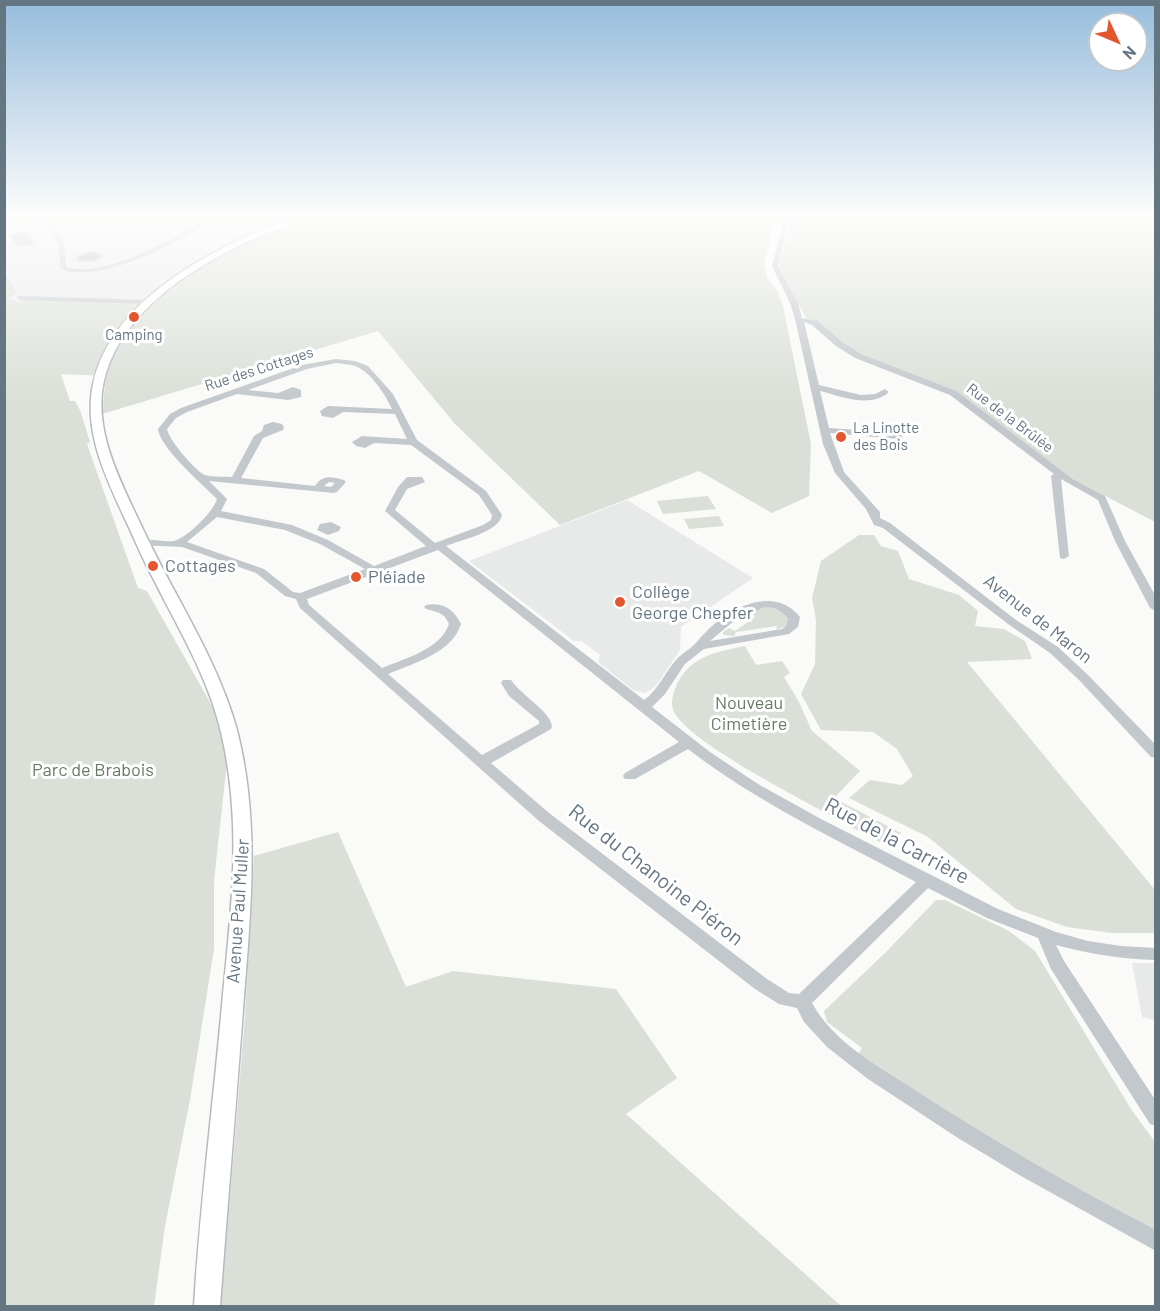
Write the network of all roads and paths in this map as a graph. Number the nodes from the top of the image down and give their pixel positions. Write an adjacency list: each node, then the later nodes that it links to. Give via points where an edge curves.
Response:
1 (177, 279): 4 (main road, Avenue Paul Muller)
2 (781, 279): 5 (street, Avenue de Maron)
3 (21, 298): 4 (street)
4 (149, 302): 23 (main road, Avenue Paul Muller, via 112,348 96,397 107,464)
5 (799, 319): 6 (street, Avenue de Maron); 17 (street, Rue de la Brûlée, via 815,324 858,356 953,393)
6 (814, 387): 8 (street, via 856,398); 12 (street, Avenue de Maron)
7 (239, 392): 9 (street); 11 (street, Rue des Cottages, via 305,366 351,362 365,368 389,394); 18 (street, Rue des Cottages, via 184,410 162,429 169,445)
8 (885, 392)
9 (283, 396)
10 (337, 409): 11 (street)
11 (398, 412): 16 (street, Rue des Cottages)
12 (824, 430): 14 (street); 36 (street, Avenue de Maron, via 840,473 875,520 1060,655)
13 (268, 431): 19 (street, via 260,436)
14 (898, 436)
15 (370, 440): 16 (street)
16 (413, 442): 25 (street, Rue des Cottages, via 479,490 497,515 496,521 487,527)
17 (1061, 475): 26 (street, Rue de la Brûlée, via 1056,476); 30 (street, via 1105,502 1120,541)
18 (202, 477): 19 (street); 22 (street, Rue des Cottages, via 222,499)
19 (239, 481): 21 (street)
20 (410, 483): 25 (street, Rue de la Carrière, via 403,487 390,512)
21 (318, 489)
22 (214, 513): 24 (street); 27 (street, via 322,535)
23 (142, 543): 24 (street, Rue du Chanoine Piéron); 45 (main road, Avenue Paul Muller, via 223,711 238,777 243,830 244,875)
24 (179, 543): 28 (street, Rue du Chanoine Piéron, via 260,571 289,594)
25 (437, 547): 27 (street, Rue des Cottages); 34 (street, Rue de la Carrière)
26 (1064, 556)
27 (374, 570): 28 (street, Rue des Cottages)
28 (301, 597): 32 (street, Rue du Chanoine Piéron, via 304,606)
29 (430, 607): 32 (street, via 441,608 450,615 455,624 453,633 443,643)
30 (1155, 608)
31 (700, 646): 31 (street, via 785,632 792,627 794,617 785,608 759,602 710,634); 34 (street, via 680,662 657,698)
32 (379, 673): 37 (street, Rue du Chanoine Piéron)
33 (507, 683): 37 (street, via 513,693 545,719 546,726)
34 (644, 706): 35 (street, Rue de la Carrière)
35 (689, 742): 38 (street); 39 (street, Rue de la Carrière, via 748,784)
36 (1155, 754)
37 (481, 762): 42 (street, Rue du Chanoine Piéron, via 564,834 761,984 785,999)
38 (630, 776)
39 (926, 880): 40 (street, Rue de la Carrière); 42 (street)
40 (1045, 937): 41 (street, Rue de la Carrière, via 1113,952); 43 (street, via 1057,964)
41 (1155, 954)
42 (802, 1002): 44 (street, via 811,1018 842,1050 935,1114 1058,1189)
43 (1155, 1118)
44 (1155, 1241)
45 (207, 1306)

